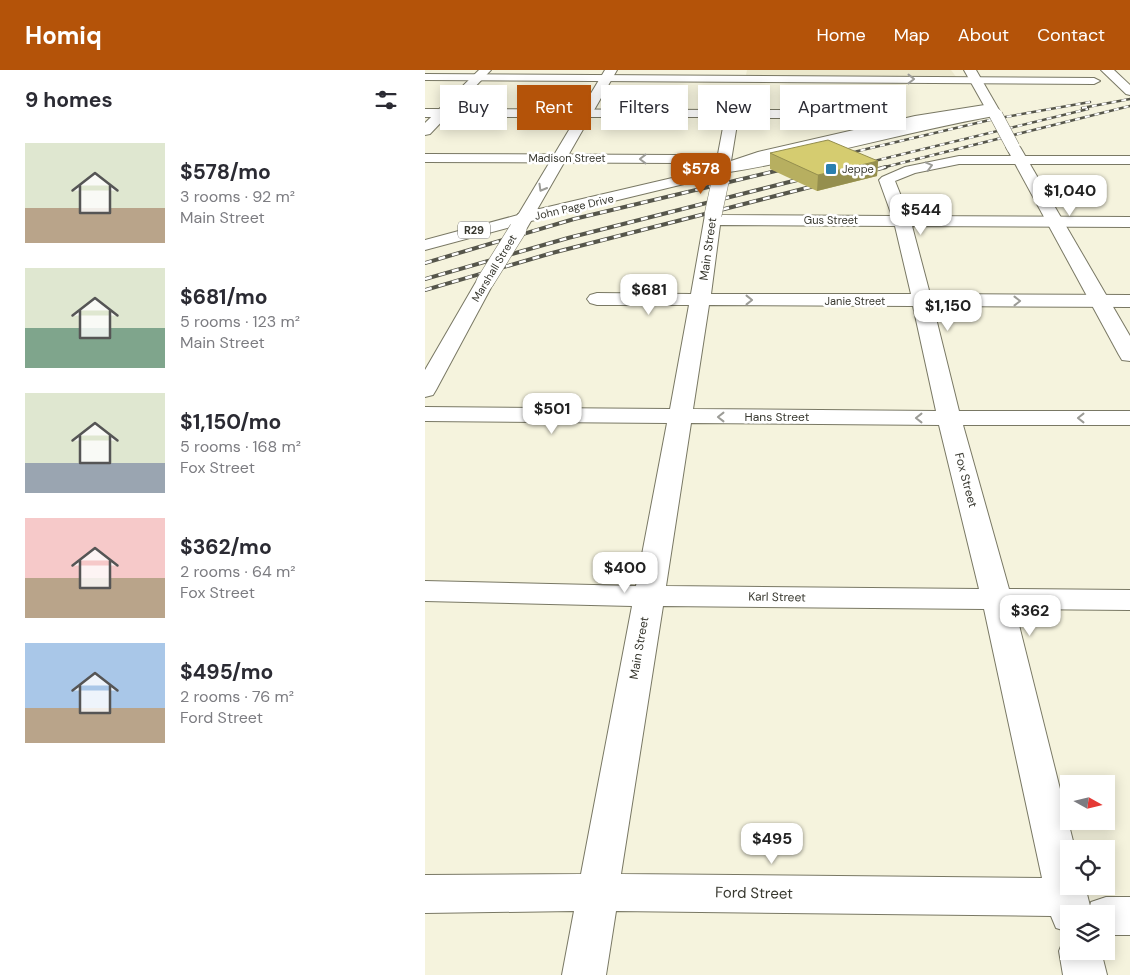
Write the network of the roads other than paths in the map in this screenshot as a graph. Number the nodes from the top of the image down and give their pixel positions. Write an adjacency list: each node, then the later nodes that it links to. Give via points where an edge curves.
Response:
1 (1108, 70): 10 (street)
2 (481, 74): 3 (street); 7 (street); 9 (street)
3 (609, 74): 4 (street); 11 (street, Marshall Street)
4 (739, 74): 5 (street)
5 (868, 74): 6 (street, one-way to 6)
6 (973, 75): 8 (street); 13 (street)
7 (425, 77)
8 (1094, 81)
9 (470, 85)
10 (1130, 91)
11 (591, 105)
12 (906, 110): 18 (street)
13 (994, 112): 18 (street, John Page Drive); 23 (street, bridge); 27 (street, John Page Drive, via 945,120)
14 (425, 113): 15 (street)
15 (440, 113)
16 (591, 113): 17 (street)
17 (698, 114)
18 (945, 115): 27 (street, John Page Drive, via 758,156)
19 (440, 116): 22 (street)
20 (576, 130): 25 (street, Marshall Street)
21 (728, 130): 27 (street, Main Street)
22 (425, 131)
23 (1017, 153): 26 (street); 30 (street, Fox Street, one-way to 23, via 887,180 891,176 947,161); 31 (street)
24 (425, 158): 25 (street, Madison Street)
25 (559, 158): 28 (street, Madison Street, one-way to 25, via 695,165 678,159); 33 (street, Marshall Street, one-way to 33)
26 (1130, 160)
27 (722, 171): 28 (street, John Page Drive); 29 (street, Main Street, bridge)
28 (691, 178): 33 (street, John Page Drive)
29 (713, 218): 30 (street, Gus Street); 36 (street, Main Street)
30 (902, 220): 31 (street, Gus Street); 37 (street, Fox Street)
31 (1054, 222): 32 (street, Gus Street); 38 (street)
32 (1130, 222)
33 (521, 224): 34 (street, John Page Drive / R29); 41 (street, Marshall Street, bridge)
34 (425, 245)
35 (597, 299): 36 (street, Janie Street)
36 (700, 300): 37 (street, Janie Street, one-way to 37); 43 (street, Main Street)
37 (922, 301): 38 (street, Janie Street, one-way to 38); 44 (street, Fox Street)
38 (1101, 301): 39 (street, Janie Street); 40 (street)
39 (1130, 301)
40 (1130, 355)
41 (425, 390)
42 (425, 414): 43 (street, Hans Street)
43 (680, 417): 44 (street, Hans Street, one-way to 43); 47 (street, Main Street)
44 (949, 418): 45 (street, Hans Street, one-way to 44); 48 (street, Fox Street)
45 (1130, 418)
46 (425, 592): 47 (street, Karl Street)
47 (648, 596): 48 (street, Karl Street); 50 (street, Main Street)
48 (997, 600): 49 (street, Karl Street); 53 (street, Fox Street)
49 (1130, 600)
50 (598, 892): 51 (street, Ford Street); 52 (street, Ford Street, via 1066,896); 57 (street, Main Street)
51 (425, 894)
52 (1068, 905)
53 (1069, 905)
54 (1115, 916): 55 (street)
55 (1130, 916)
56 (1081, 960): 58 (street)
57 (583, 975)
58 (1085, 975)

